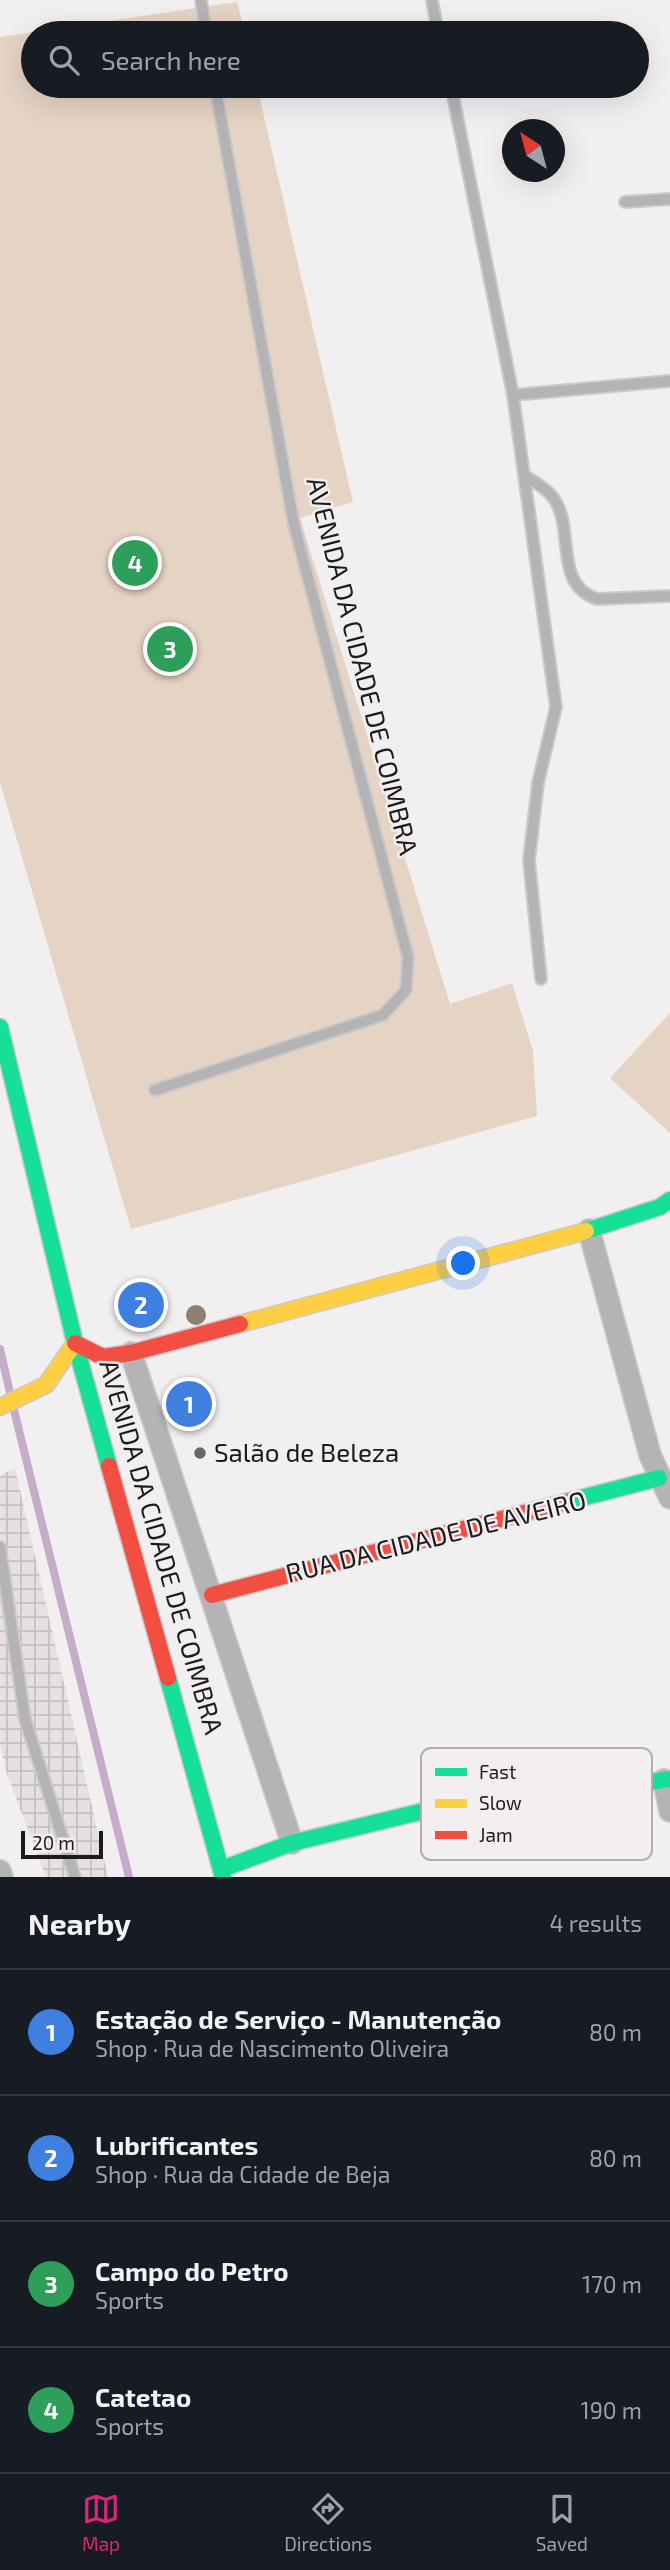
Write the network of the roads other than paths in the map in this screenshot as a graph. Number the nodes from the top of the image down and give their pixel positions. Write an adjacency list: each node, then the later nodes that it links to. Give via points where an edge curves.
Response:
1 (201, 0): 3 (lane)
2 (432, 0): 4 (lane)
3 (204, 21)
4 (436, 21)
5 (217, 98): 15 (lane, AVENIDA DA CIDADE DE COIMBRA, via 294,525 408,957 406,990 383,1016)
6 (454, 98): 10 (lane)
7 (670, 200): 8 (lane)
8 (625, 202)
9 (670, 381): 10 (lane)
10 (513, 395): 11 (lane)
11 (524, 475): 12 (lane, via 558,506 572,578 587,595); 13 (lane, via 556,706 538,783 529,860)
12 (670, 596)
13 (541, 979)
14 (0, 1027): 18 (street, AVENIDA DA CIDADE DE COIMBRA)
15 (155, 1090)
16 (670, 1200): 17 (street)
17 (589, 1230): 19 (street); 21 (street)
18 (75, 1343): 19 (street, via 103,1357); 20 (street, via 55,1379 27,1398); 32 (street, AVENIDA DA CIDADE DE COIMBRA)
19 (131, 1353): 25 (street)
20 (0, 1407)
21 (660, 1454): 22 (street)
22 (659, 1478): 23 (street); 25 (street, RUA DA CIDADE DE AVEIRO)
23 (670, 1498)
24 (0, 1547): 34 (lane, via 25,1719)
25 (212, 1595): 29 (street)
26 (667, 1779): 27 (street)
27 (670, 1811)
28 (421, 1812): 29 (street)
29 (292, 1843): 30 (street)
30 (254, 1868): 32 (street)
31 (0, 1871): 33 (street)
32 (223, 1873)
33 (2, 1877)
34 (75, 1877)

